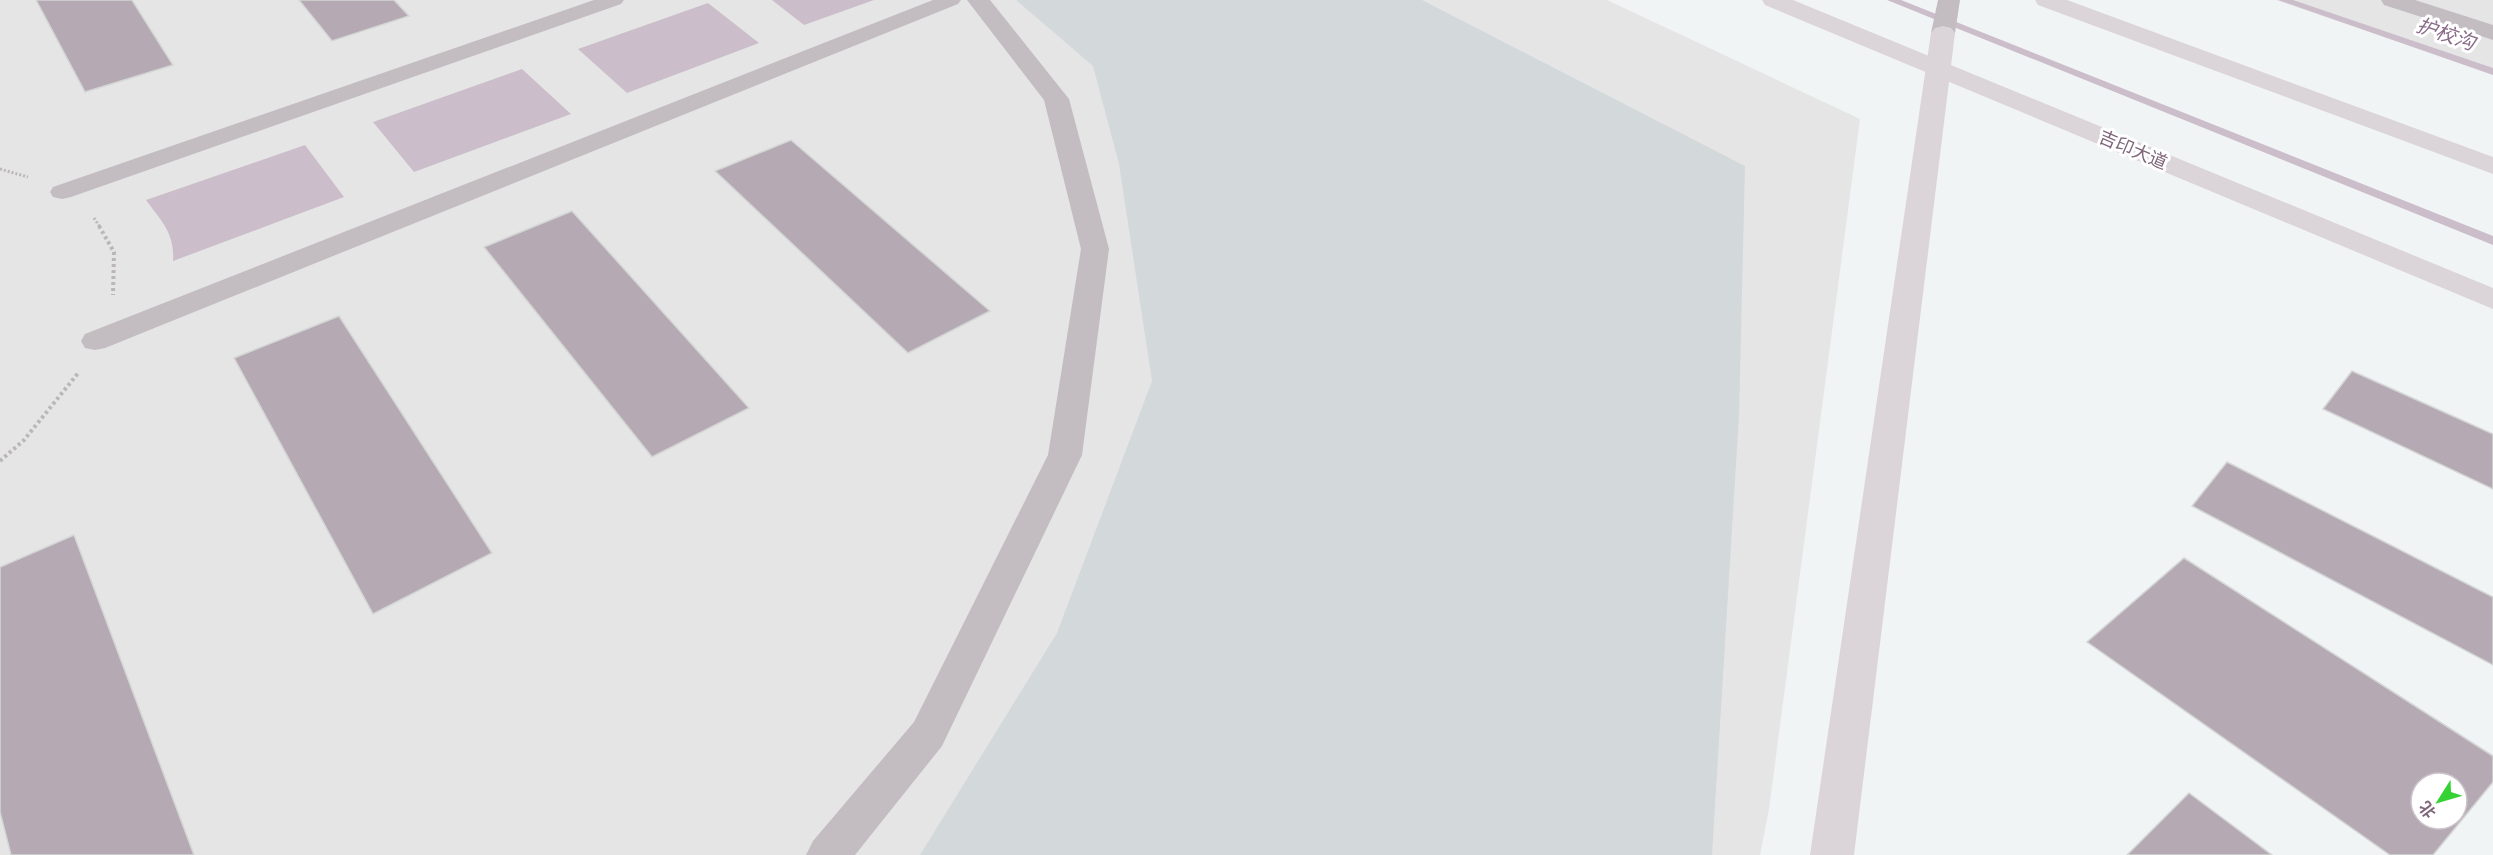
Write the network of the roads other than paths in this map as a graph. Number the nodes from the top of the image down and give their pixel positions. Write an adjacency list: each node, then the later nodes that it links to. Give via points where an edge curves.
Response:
1 (614, 0): 11 (lane)
2 (951, 0): 13 (lane)
3 (978, 0): 14 (street, via 1056,99 1095,249 1065,455 928,734)
4 (1773, 0): 9 (main road, 吉印大道)
5 (2046, 0): 10 (main road)
6 (2392, 0): 8 (street)
7 (1946, 14): 9 (main road)
8 (2493, 33)
9 (1937, 68): 12 (main road, 吉印大道); 15 (main road)
10 (2493, 166)
11 (62, 192)
12 (2493, 299)
13 (95, 341)
14 (828, 855)
15 (1832, 855)

